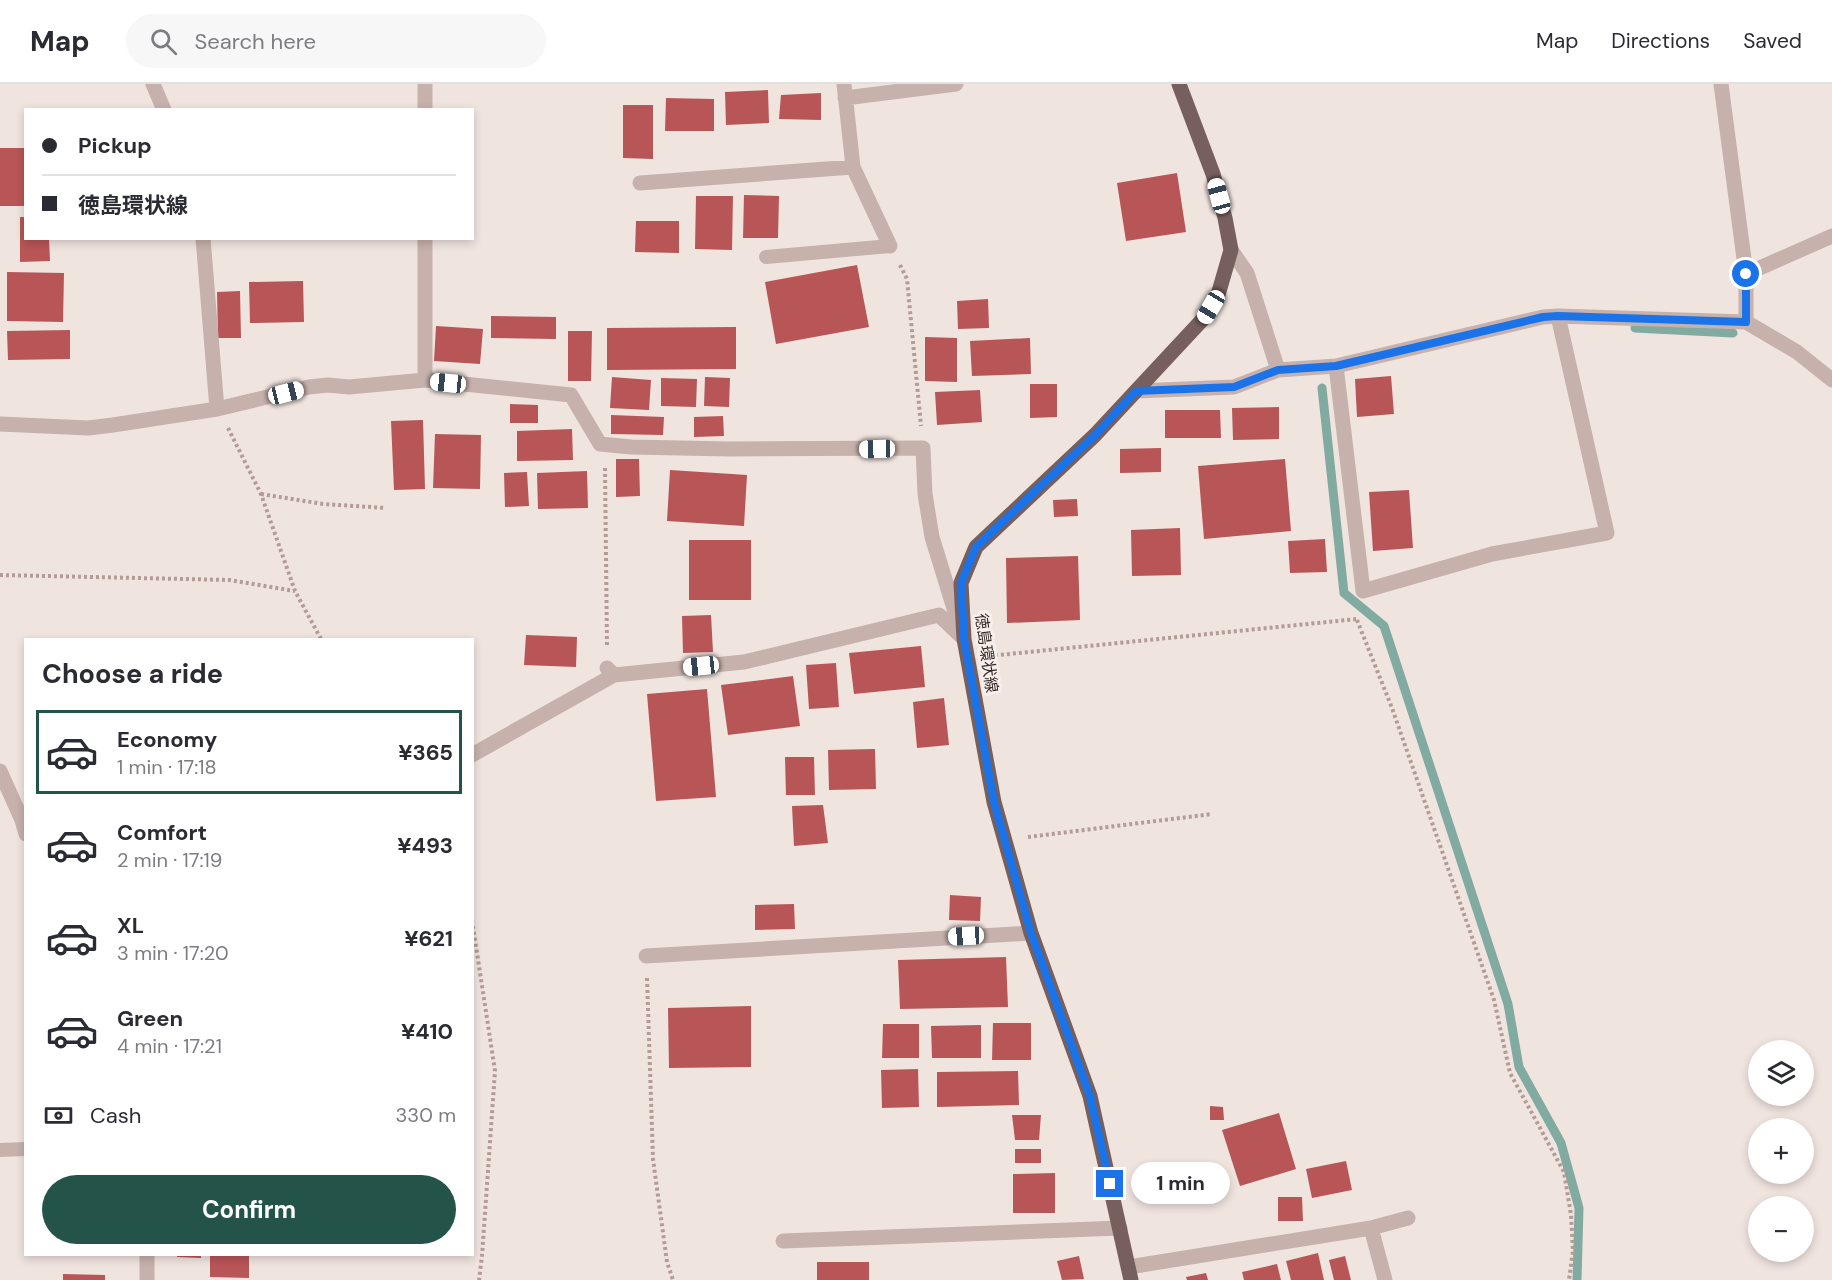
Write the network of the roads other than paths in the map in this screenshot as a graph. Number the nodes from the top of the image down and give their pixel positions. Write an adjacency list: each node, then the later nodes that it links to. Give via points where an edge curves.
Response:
1 (153, 84): 7 (street)
2 (425, 84): 8 (street)
3 (956, 84): 6 (street)
4 (1179, 84): 15 (main road, 徳島環状線, via 1213,174)
5 (1721, 84): 17 (street)
6 (844, 91): 9 (street)
7 (163, 108)
8 (425, 108)
9 (853, 167): 10 (street); 14 (street)
10 (640, 183)
11 (1832, 236): 17 (street)
12 (203, 240): 25 (street)
13 (425, 240): 22 (street)
14 (890, 246): 16 (lane)
15 (1231, 250): 21 (street, via 1247,273); 24 (main road, 徳島環状線, via 1218,295 1204,318)
16 (766, 257)
17 (1746, 274): 19 (street)
18 (1558, 316): 19 (street); 20 (street); 20 (street, via 1607,533 1492,554 1363,591)
19 (1746, 322): 23 (street, via 1797,352)
20 (1336, 366): 21 (street)
21 (1278, 370): 24 (street, via 1234,387)
22 (425, 380): 25 (street, via 309,387); 27 (street, via 571,395 602,448 923,448 932,537)
23 (1832, 380)
24 (1136, 391): 27 (main road, 徳島環状線, via 976,547 961,583)
25 (217, 409): 26 (street, via 88,428)
26 (0, 424)
27 (964, 639): 28 (street, via 939,615 744,662 611,672); 31 (main road, 徳島環状線, via 994,802)
28 (474, 754)
29 (0, 771): 30 (street)
30 (24, 827)
31 (1031, 933): 32 (street); 36 (main road, 徳島環状線, via 1090,1096)
32 (646, 956)
33 (24, 1149): 34 (lane)
34 (0, 1150)
35 (1408, 1218): 37 (street)
36 (1120, 1228): 38 (street); 40 (main road, 徳島環状線)
37 (1371, 1228): 40 (street); 42 (street)
38 (783, 1241)
39 (147, 1256): 41 (street)
40 (1130, 1274)
41 (147, 1280)
42 (1385, 1280)

